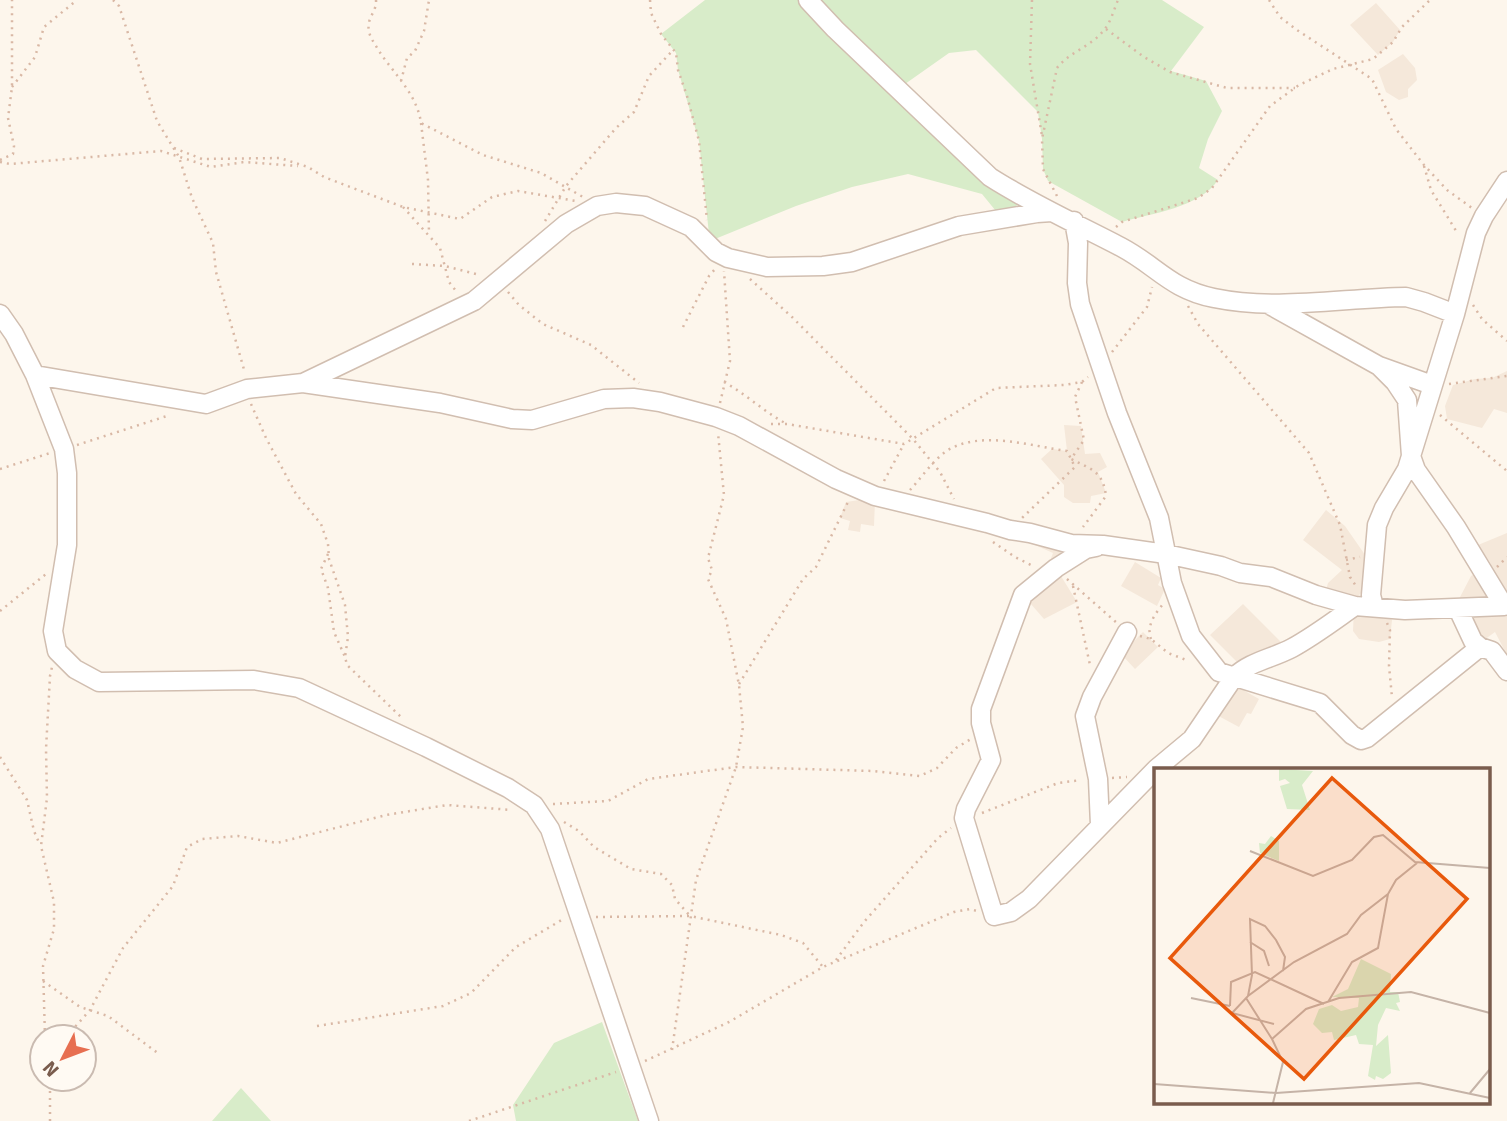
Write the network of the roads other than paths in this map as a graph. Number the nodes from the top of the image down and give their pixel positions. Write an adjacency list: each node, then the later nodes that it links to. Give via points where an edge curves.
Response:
1 (808, 0): 3 (street, via 990,177)
2 (1507, 181): 7 (street, via 1476,233)
3 (1052, 212): 4 (street); 10 (street, via 959,226 852,262 768,267 727,258 691,227 645,206 597,206 566,224 474,301)
4 (1074, 221): 5 (street, via 1124,248 1175,285 1216,298); 14 (street, via 1077,292 1159,518)
5 (1268, 304): 7 (street, via 1406,297); 8 (street)
6 (0, 314): 9 (street)
7 (1455, 314): 11 (street)
8 (1379, 366): 11 (street); 12 (street, via 1407,400)
9 (35, 375): 10 (street, via 206,404 247,389); 24 (street, via 64,449 67,473 67,545 53,631 57,651 75,669 99,682 254,680 299,688 508,788 534,806 550,829)
10 (303, 383): 13 (street, via 440,403 512,419 532,420 604,399 660,401 739,426 875,496 1071,544)
11 (1432, 385): 12 (street)
12 (1411, 456): 15 (street, via 1377,525); 16 (street, via 1504,606)
13 (1102, 545): 14 (street); 23 (street, via 1086,549 1023,595 982,709 991,760 964,818 994,916 1019,908)
14 (1166, 554): 15 (street, via 1271,577 1316,595); 20 (street, via 1191,635)
15 (1367, 603): 16 (street, via 1405,610); 20 (street, via 1286,651)
16 (1458, 609): 18 (street)
17 (1127, 632): 23 (street, via 1085,716 1098,779)
18 (1479, 647): 19 (street, via 1492,651); 20 (street, via 1362,740 1320,703)
19 (1507, 671)
20 (1227, 674): 21 (street, via 1192,739)
21 (1158, 768)
22 (1154, 772): 23 (street)
23 (1100, 825)
24 (649, 1121)

